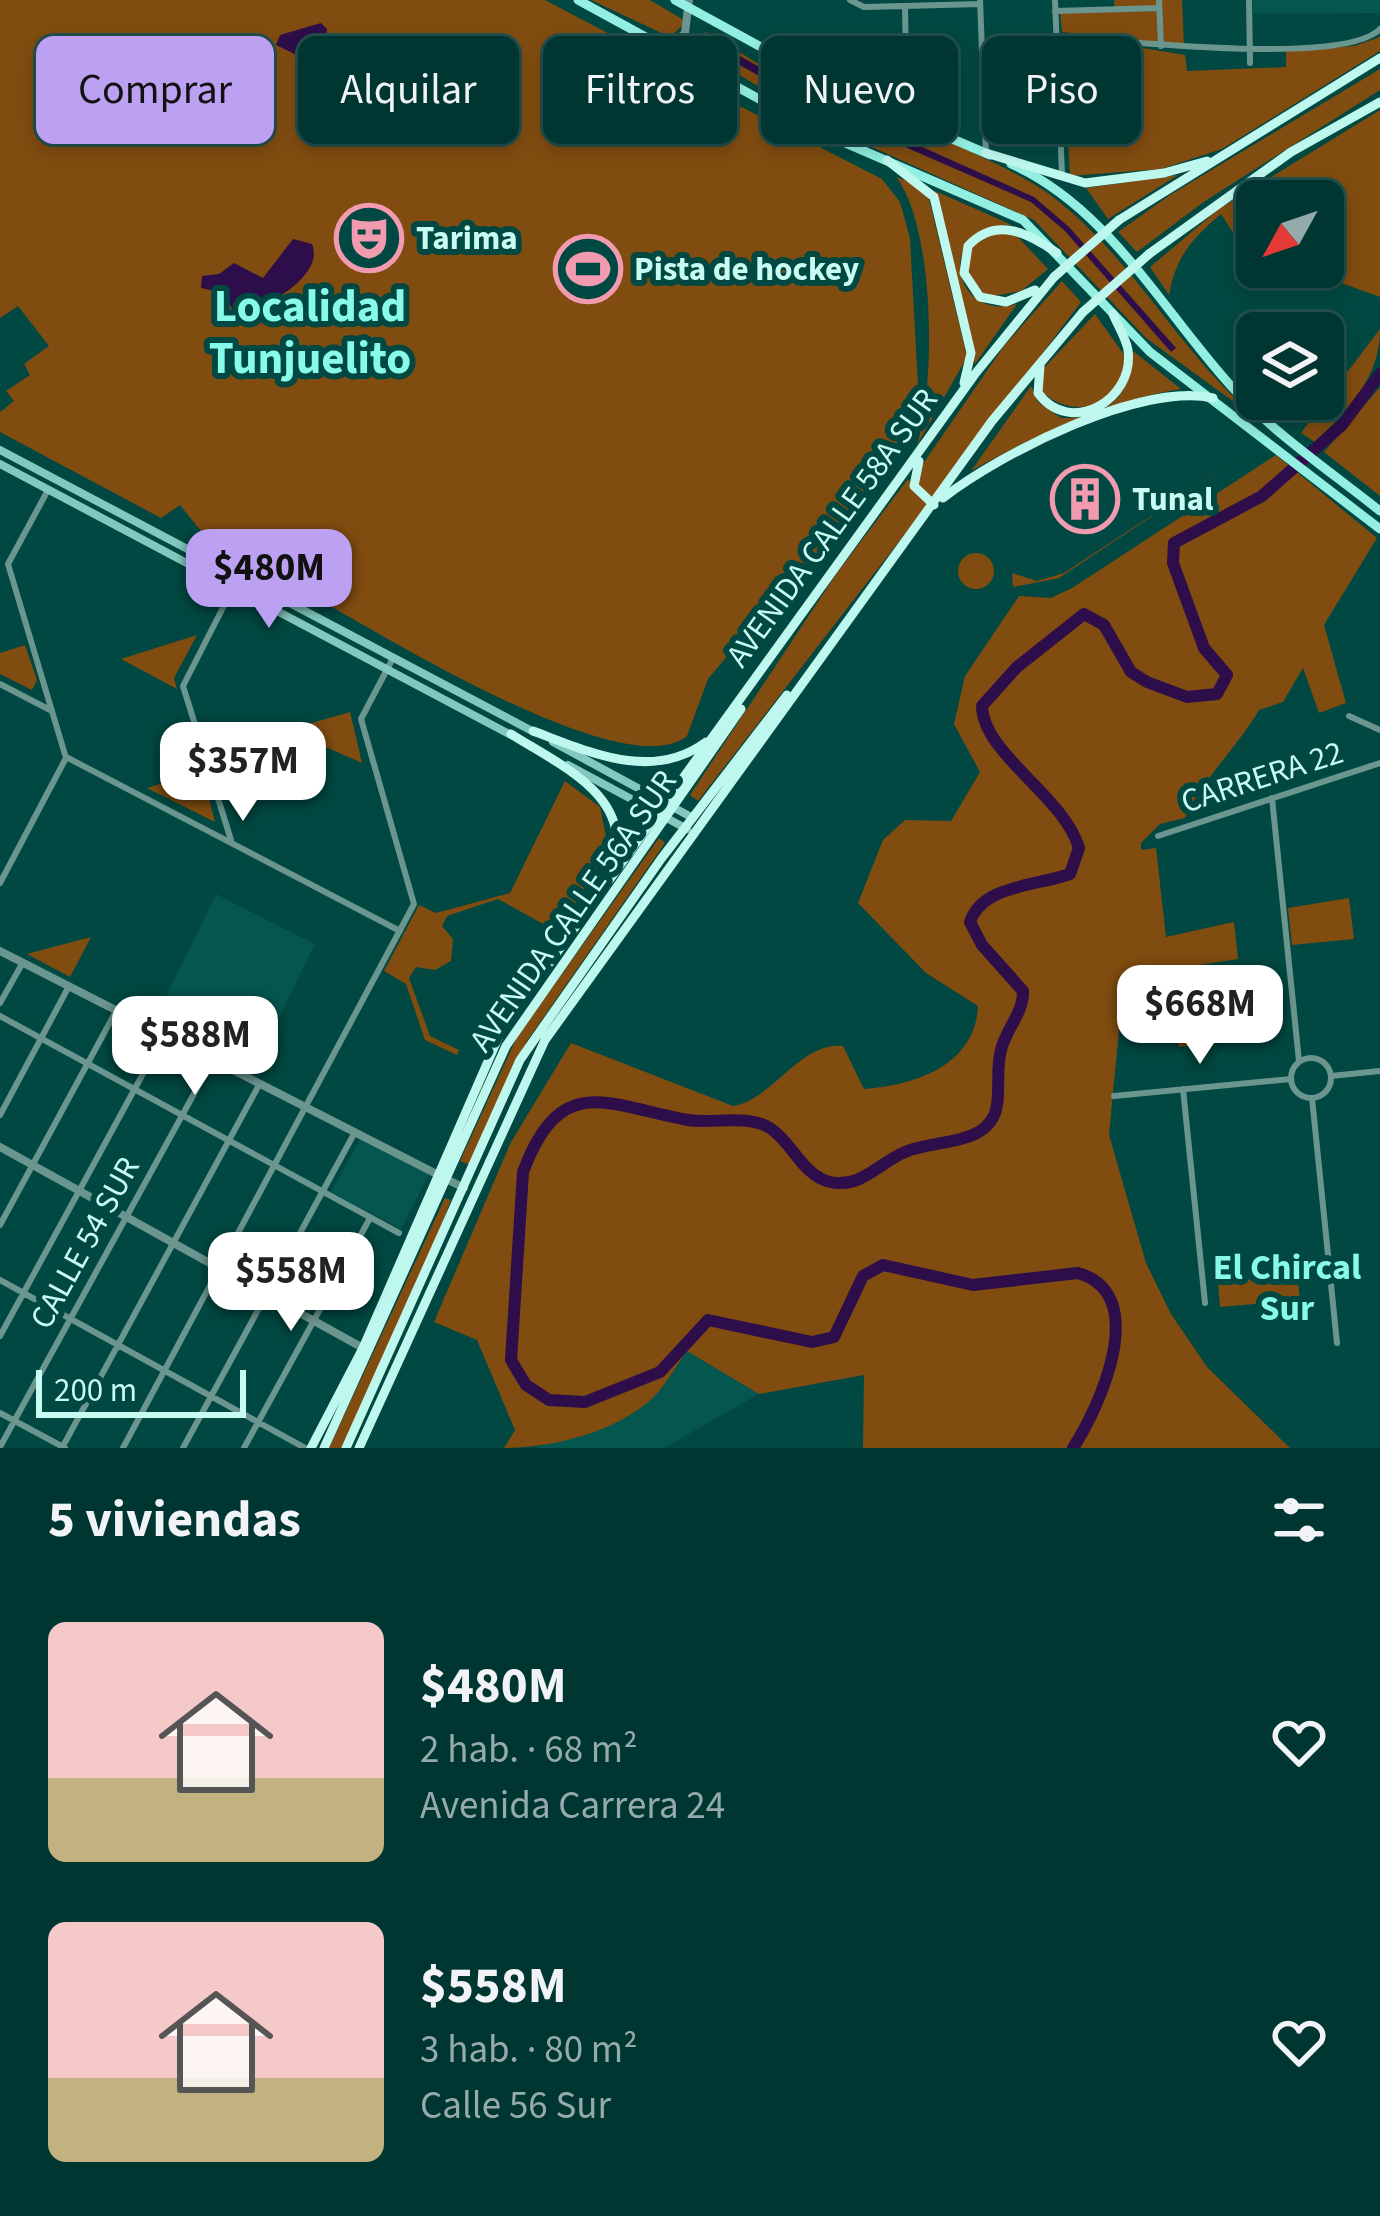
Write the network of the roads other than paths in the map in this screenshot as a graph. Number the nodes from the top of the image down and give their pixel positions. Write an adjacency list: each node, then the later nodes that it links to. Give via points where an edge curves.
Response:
1 (578, 0): 12 (main road)
2 (675, 0): 7 (main road)
3 (850, 0): 9 (street)
4 (1055, 0): 10 (street)
5 (1249, 0): 19 (street)
6 (980, 2): 9 (street); 26 (street)
7 (689, 4): 13 (street); 17 (main road)
8 (1159, 4): 10 (street); 18 (street)
9 (905, 6): 14 (street)
10 (1055, 10): 15 (street)
11 (1380, 28): 19 (street, via 1359,42)
12 (644, 36)
13 (682, 36)
14 (906, 36)
15 (1057, 36)
16 (1141, 44): 18 (street)
17 (761, 45)
18 (1161, 46): 19 (street)
19 (1250, 47): 21 (street)
20 (1380, 62): 27 (highway)
21 (1250, 63)
22 (737, 87): 28 (main road)
23 (1380, 99): 33 (highway, AVENIDA CALLE 58A SUR, bridge, via 1212,204)
24 (958, 141): 26 (main road)
25 (1061, 144): 29 (street)
26 (986, 153): 29 (highway); 41 (main road, via 1044,182 1089,218 1233,388)
27 (1223, 156): 29 (highway, via 1144,176); 31 (highway, bridge, via 1119,220)
28 (887, 160): 30 (main road, via 1015,215); 35 (highway, via 934,197 971,353)
29 (1062, 179)
30 (1057, 253): 31 (highway, via 1002,229 980,235 965,251 968,284 987,301 1017,298); 32 (main road)
31 (1050, 281): 35 (highway, AVENIDA CALLE 58A SUR)
32 (1113, 314): 33 (highway, via 1128,365 1109,402 1076,412 1048,405 1036,386); 34 (main road)
33 (1046, 352): 40 (highway, AVENIDA CALLE 58A SUR)
34 (1214, 398): 40 (highway, via 1170,394 1135,404 1013,452); 42 (main road)
35 (955, 403): 36 (highway, AVENIDA CALLE 58A SUR)
36 (932, 435): 40 (highway, via 913,480); 46 (highway, AVENIDA CALLE 58A SUR)
37 (0, 450): 44 (main road)
38 (0, 464): 39 (main road)
39 (48, 490): 43 (main road); 48 (street, via 8,564)
40 (934, 505): 58 (highway, AVENIDA CALLE 58A SUR)
41 (1380, 511)
42 (1380, 529)
43 (233, 588): 45 (main road); 60 (street, via 183,686)
44 (393, 658): 45 (street); 51 (main road)
45 (387, 669): 52 (main road); 63 (street, via 361,719 414,895)
46 (761, 673): 53 (highway, AVENIDA CALLE 58A SUR); 57 (highway, AVENIDA CALLE 56A SUR)
47 (0, 684): 48 (street)
48 (52, 711): 54 (street)
49 (1349, 716): 50 (street)
50 (1380, 730)
51 (532, 731): 53 (highway, via 653,763 683,757); 57 (main road)
52 (511, 734): 57 (main road); 62 (highway, via 608,806 618,847)
53 (715, 735): 57 (highway, AVENIDA CALLE 58A SUR)
54 (66, 758): 60 (street); 61 (street)
55 (1380, 763): 56 (street, CARRERA 22)
56 (1272, 798): 59 (street, CARRERA 22); 76 (street)
57 (667, 811): 58 (main road); 62 (highway, AVENIDA CALLE 56A SUR); 74 (highway, AVENIDA CALLE 56A SUR)
58 (693, 825): 65 (highway, AVENIDA CALLE 56A SUR); 68 (highway, AVENIDA CALLE 56A SUR)
59 (1159, 836)
60 (232, 842): 63 (street)
61 (0, 884)
62 (606, 884): 79 (highway, AVENIDA CALLE 56A SUR, via 503,1027)
63 (400, 931): 87 (street)
64 (0, 951): 66 (street)
65 (588, 961): 68 (highway); 96 (highway, AVENIDA CALLE 56A SUR, via 520,1060)
66 (22, 964): 67 (street); 69 (street)
67 (68, 988): 70 (street); 73 (street)
68 (578, 992): 115 (highway, AVENIDA CALLE 56A SUR, via 521,1084)
69 (0, 1003)
70 (116, 1013): 72 (street); 77 (street)
71 (0, 1016): 73 (street)
72 (163, 1037): 75 (street); 83 (street)
73 (43, 1039): 77 (street); 88 (street)
74 (502, 1055): 79 (highway); 95 (highway, AVENIDA CALLE 56A SUR)
75 (212, 1061): 82 (street); 89 (street, CALLE 54 SUR)
76 (1299, 1061): 80 (street, via 1322,1061); 81 (street)
77 (90, 1065): 83 (street); 93 (street)
78 (1380, 1071): 80 (street)
79 (478, 1076): 95 (highway, AVENIDA CALLE 56A SUR)
80 (1331, 1076): 86 (street)
81 (1291, 1079): 84 (street); 86 (street)
82 (259, 1085): 87 (street); 91 (street)
83 (135, 1089): 89 (street); 97 (street)
84 (1184, 1089): 85 (street); 111 (street)
85 (1114, 1096)
86 (1312, 1098): 116 (street)
87 (307, 1108): 90 (street); 94 (street)
88 (0, 1115)
89 (182, 1115): 91 (street); 100 (street, CALLE 54 SUR)
90 (355, 1132): 95 (street); 98 (street)
91 (230, 1142): 94 (street); 103 (street)
92 (0, 1147): 93 (street)
93 (32, 1166): 97 (street); 101 (street)
94 (276, 1167): 98 (street); 105 (street)
95 (442, 1177): 96 (street); 104 (highway, AVENIDA CALLE 56A SUR); 106 (highway, AVENIDA CALLE 56A SUR)
96 (464, 1188): 108 (highway, AVENIDA CALLE 56A SUR)
97 (80, 1192): 100 (street); 109 (street)
98 (322, 1192): 99 (street); 110 (street)
99 (370, 1217): 102 (street); 113 (street)
100 (126, 1218): 103 (street); 112 (street, CALLE 54 SUR)
101 (0, 1225)
102 (399, 1233)
103 (175, 1246): 105 (street); 117 (street)
104 (405, 1250): 106 (highway); 118 (highway, AVENIDA CALLE 56A SUR)
105 (219, 1270): 110 (street); 119 (street)
106 (405, 1279): 130 (highway, AVENIDA CALLE 56A SUR)
107 (0, 1280): 109 (street)
108 (419, 1292): 115 (highway); 131 (highway, AVENIDA CALLE 56A SUR)
109 (23, 1293): 112 (street); 114 (street)
110 (266, 1295): 113 (street); 120 (street)
111 (1205, 1303)
112 (70, 1319): 117 (street); 122 (street, CALLE 54 SUR)
113 (313, 1321): 118 (street); 123 (street)
114 (0, 1336)
115 (411, 1339): 132 (highway, AVENIDA CALLE 56A SUR)
116 (1337, 1343)
117 (119, 1346): 119 (street); 125 (street)
118 (363, 1348): 129 (highway, AVENIDA CALLE 56A SUR)
119 (165, 1371): 120 (street); 126 (street)
120 (211, 1396): 123 (street); 127 (street)
121 (0, 1413): 122 (street)
122 (15, 1420): 124 (street, CALLE 54 SUR); 125 (street)
123 (258, 1422): 128 (street); 129 (street)
124 (0, 1447)
125 (63, 1448)
126 (123, 1448)
127 (183, 1448)
128 (244, 1448)
129 (308, 1448)
130 (324, 1448)
131 (346, 1448)
132 (359, 1448)

